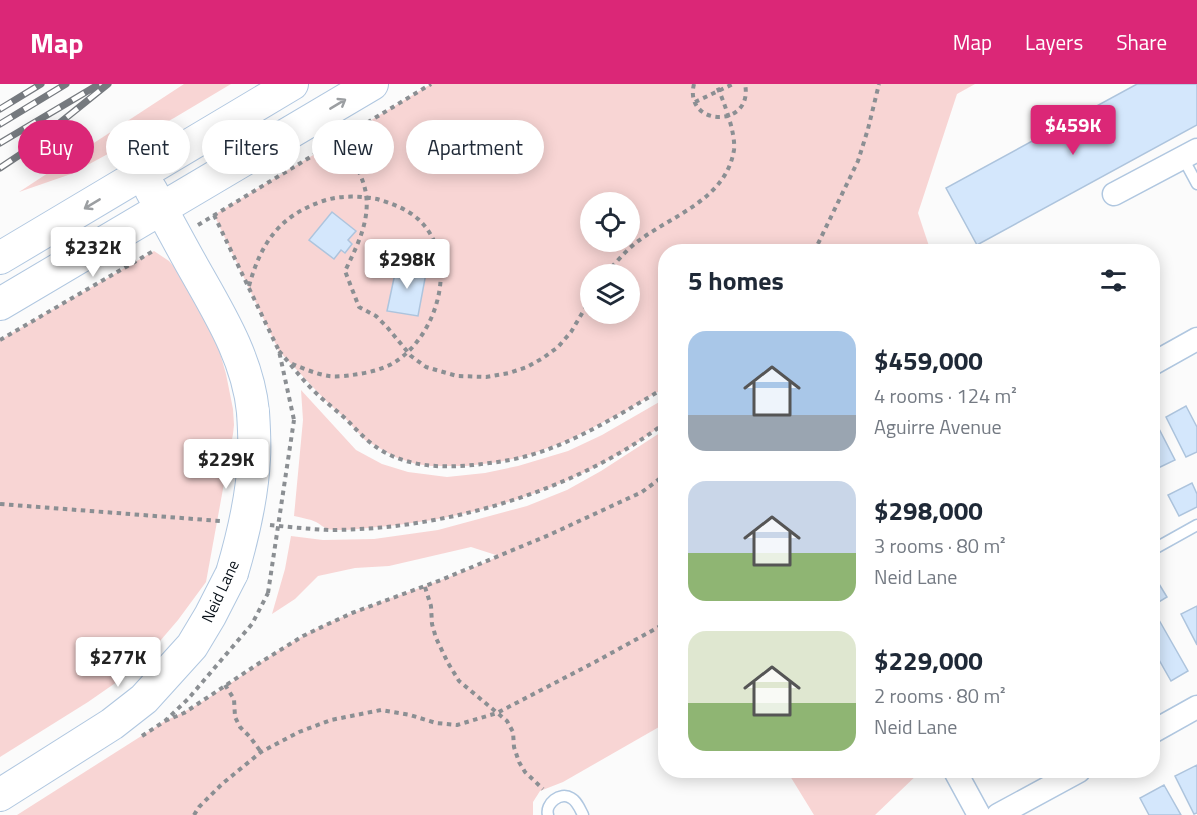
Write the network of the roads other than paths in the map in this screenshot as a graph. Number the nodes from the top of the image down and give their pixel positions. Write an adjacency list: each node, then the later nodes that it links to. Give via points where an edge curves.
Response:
1 (292, 84): 3 (main road)
2 (372, 84): 8 (main road, one-way to 2)
3 (190, 145)
4 (1190, 154): 6 (lane); 7 (street)
5 (142, 174): 8 (main road, Neid Lane); 9 (main road, one-way to 9)
6 (1197, 184)
7 (1114, 194)
8 (161, 209): 10 (main road); 19 (main road, Neid Lane, bridge, via 235,345 248,377 254,412 254,460 244,531 232,573 210,616 192,646 144,699 112,724)
9 (0, 258)
10 (0, 304)
11 (1197, 339): 12 (street)
12 (1160, 360)
13 (1197, 525): 14 (lane)
14 (1160, 546)
15 (1197, 707): 16 (street)
16 (1160, 728)
17 (959, 778): 22 (street)
18 (1066, 778): 23 (street)
19 (0, 795)
20 (548, 815): 21 (lane, via 548,806 567,796)
21 (583, 815)
22 (979, 815)
23 (998, 815)

